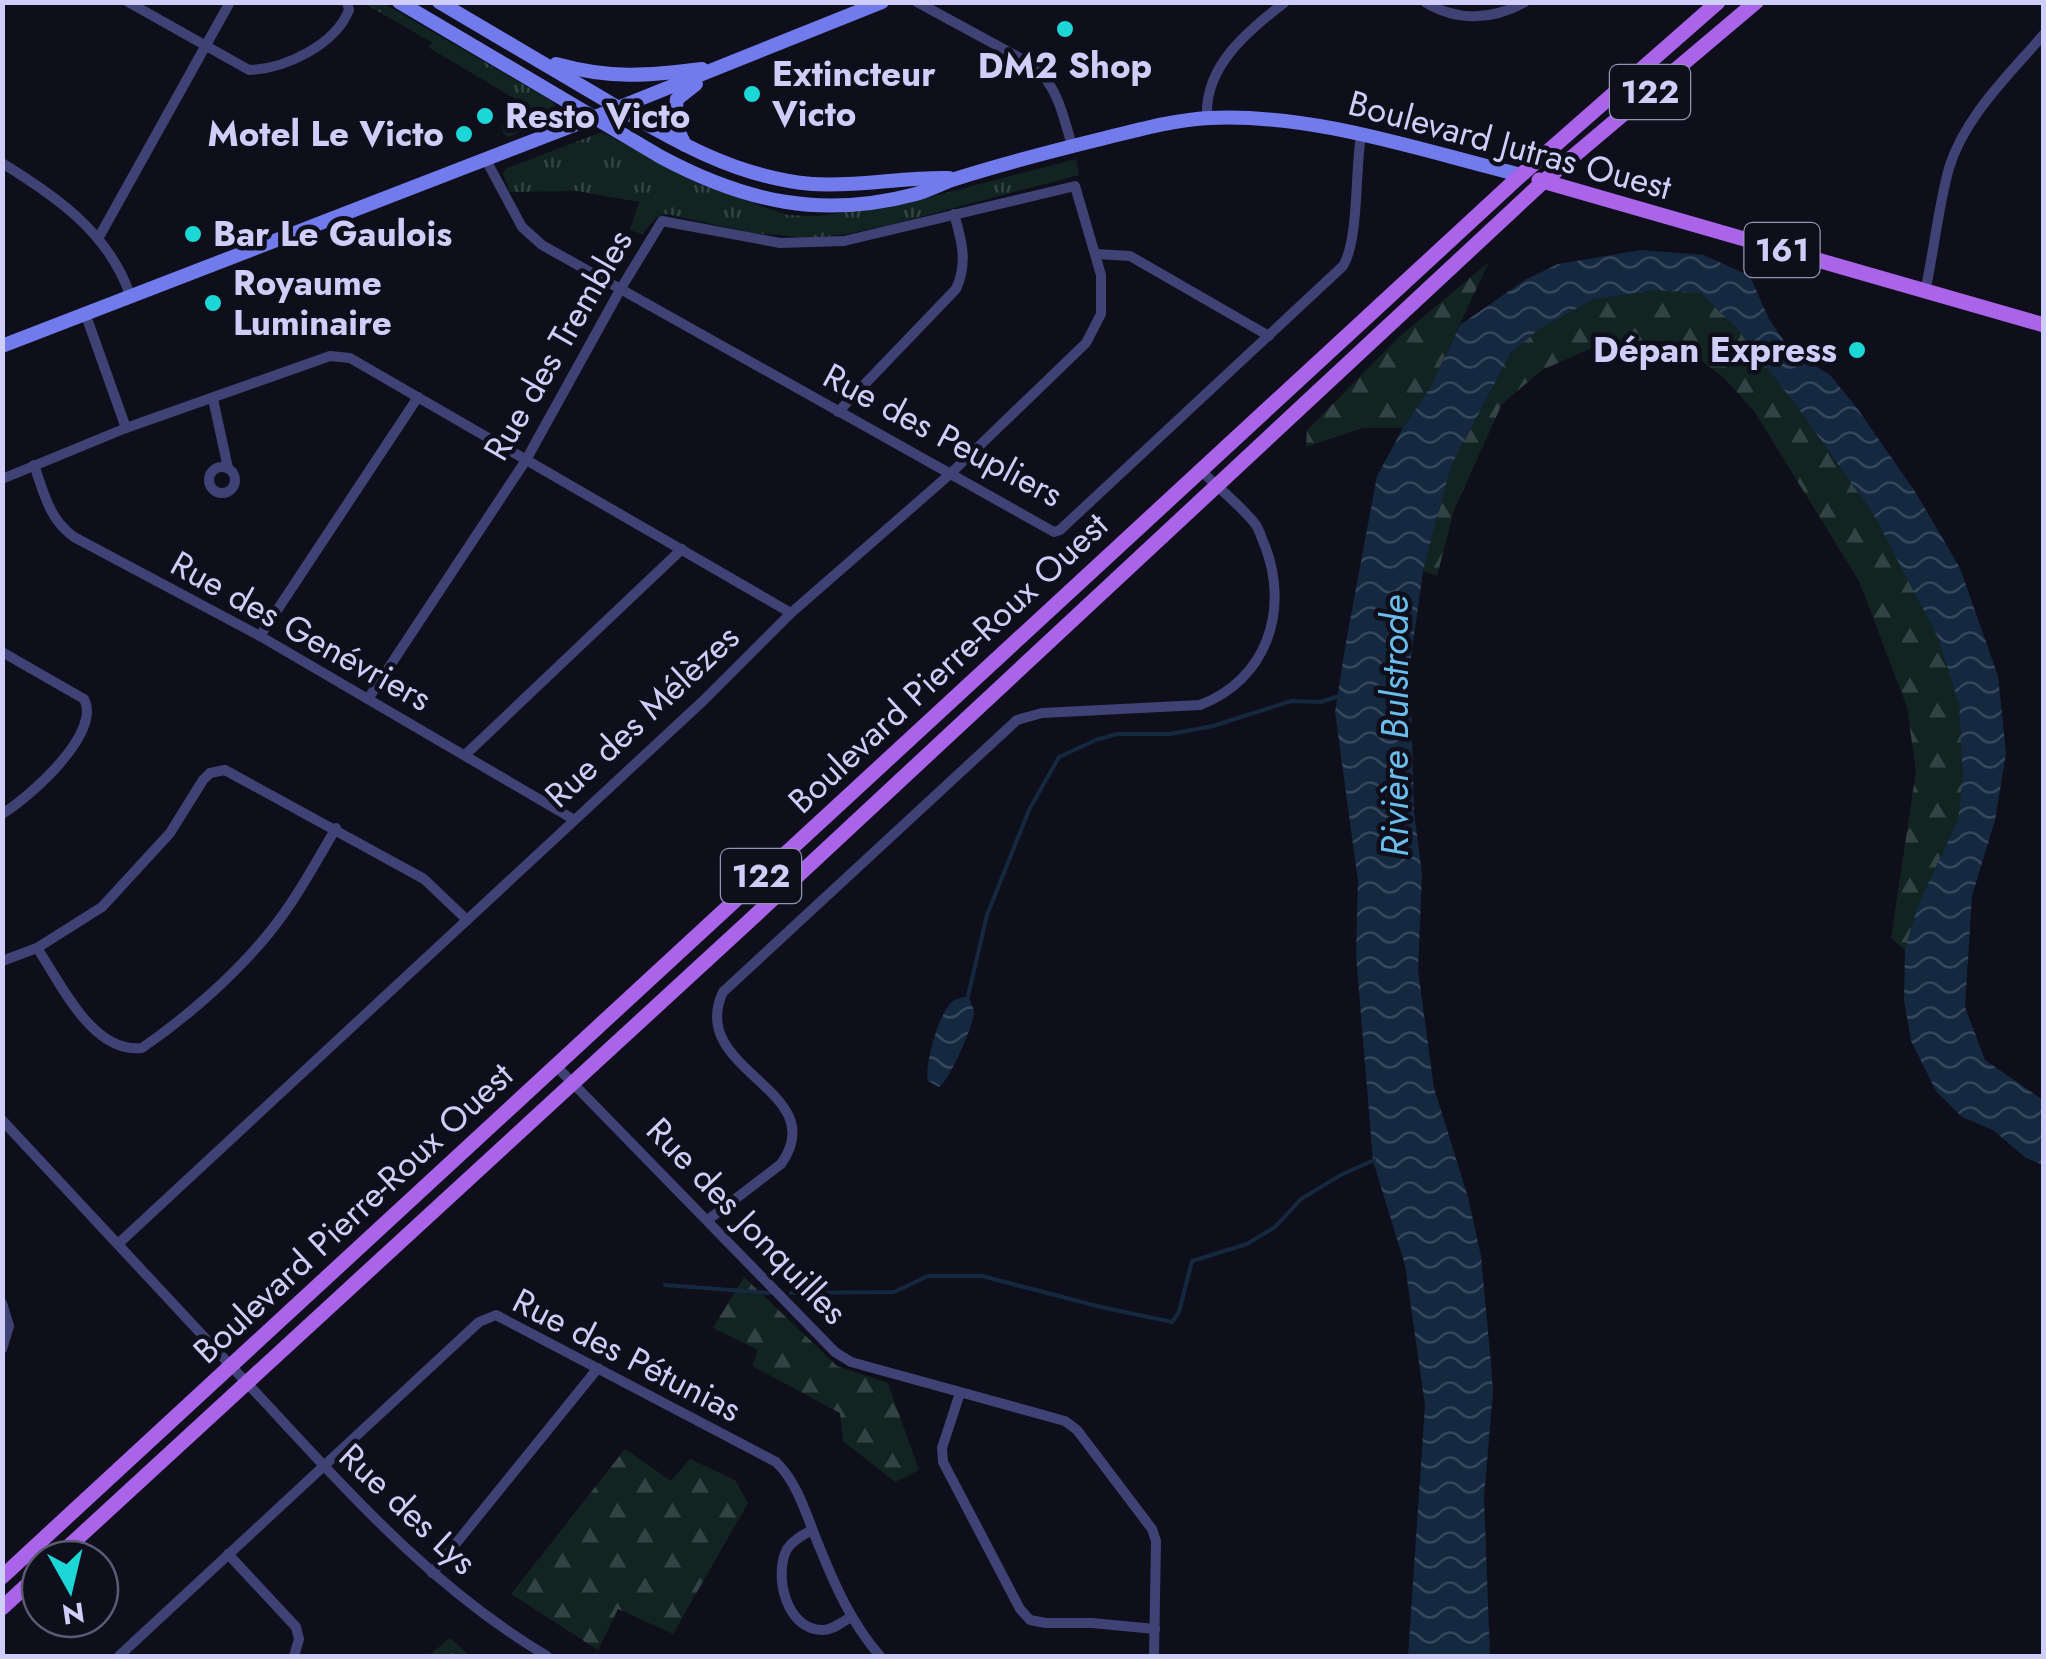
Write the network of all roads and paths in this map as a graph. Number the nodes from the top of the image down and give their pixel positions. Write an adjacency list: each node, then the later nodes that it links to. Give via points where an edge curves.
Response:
1 (128, 2): 14 (street)
2 (230, 2): 14 (street)
3 (399, 2): 18 (main road, Boulevard Jutras Ouest)
4 (439, 2): 15 (main road, Boulevard Jutras Ouest)
5 (882, 2): 16 (main road)
6 (917, 2): 22 (street, via 1046,76)
7 (1285, 2): 19 (street, via 1216,71)
8 (1425, 2): 9 (street, via 1482,18)
9 (1525, 2)
10 (1718, 2): 25 (main road, Boulevard Pierre-Roux Ouest / 122)
11 (1756, 2): 27 (main road, Boulevard Pierre-Roux Ouest / 122)
12 (348, 6): 14 (street, via 344,22 325,43 262,70)
13 (2044, 34): 33 (street, via 1962,140 1950,167)
14 (205, 48): 30 (street)
15 (534, 58): 16 (main road, via 625,77); 17 (main road, Boulevard Jutras Ouest)
16 (723, 66): 17 (main road); 21 (main road, via 678,98 674,122)
17 (619, 108): 18 (main road); 21 (main road, Boulevard Jutras Ouest)
18 (595, 118): 23 (main road); 26 (main road, Boulevard Jutras Ouest, via 698,177 755,198 812,206 872,202)
19 (1207, 118): 20 (main road, Boulevard Jutras Ouest, via 1297,122); 22 (main road, Boulevard Jutras Ouest)
20 (1361, 135): 25 (main road, Boulevard Jutras Ouest); 37 (street, Rue des Peupliers, via 1349,257)
21 (686, 146): 26 (main road, Boulevard Jutras Ouest, via 730,165 810,184)
22 (1072, 146): 26 (main road, Boulevard Jutras Ouest)
23 (486, 160): 32 (street, Rue des Peupliers, via 531,236); 34 (main road)
24 (2, 163): 30 (street, via 51,194)
25 (1520, 175): 27 (main road, Boulevard Jutras Ouest / 161); 46 (main road, Boulevard Pierre-Roux Ouest / 122)
26 (955, 179)
27 (1544, 181): 33 (main road, Boulevard Jutras Ouest / 161); 49 (main road, Boulevard Pierre-Roux Ouest / 122)
28 (1075, 186): 29 (street, Rue des Trembles); 31 (street, Rue des Mélèzes)
29 (954, 214): 32 (street, Rue des Trembles, via 808,244 662,221); 41 (street, via 964,258 956,289)
30 (99, 237): 34 (street)
31 (1096, 254): 37 (street, via 1130,256); 47 (street, Rue des Mélèzes, via 1102,298 1096,330)
32 (620, 290): 41 (street, Rue des Peupliers); 43 (street, Rue des Trembles)
33 (1926, 292): 36 (main road, Boulevard Jutras Ouest / 161)
34 (130, 296): 35 (main road)
35 (85, 313): 38 (main road); 42 (street)
36 (2044, 325)
37 (1269, 336): 47 (street, Rue des Peupliers, via 1060,530)
38 (2, 346)
39 (418, 397): 40 (street, via 350,358 330,356); 43 (street); 52 (street)
40 (213, 400): 42 (street); 45 (street)
41 (838, 412): 47 (street, Rue des Peupliers)
42 (126, 428): 44 (street)
43 (526, 460): 50 (street); 54 (street, Rue des Trembles)
44 (34, 465): 48 (street); 52 (street, Rue des Genévriers, via 60,527)
45 (228, 468)
46 (1202, 470): 49 (street); 62 (main road, Boulevard Pierre-Roux Ouest / 122)
47 (949, 474): 51 (street, Rue des Mélèzes)
48 (2, 479)
49 (1216, 488): 63 (main road, Boulevard Pierre-Roux Ouest / 122); 65 (street, via 1256,526 1276,582 1267,642 1253,667 1224,694 1200,705 1017,720 723,992 717,1014 722,1042 788,1112 794,1135 771,1174)
50 (682, 550): 51 (street); 55 (street)
51 (792, 613): 57 (street, Rue des Mélèzes)
52 (260, 636): 54 (street, Rue des Genévriers)
53 (2, 652): 56 (street, via 84,698 90,710 70,750 20,804)
54 (368, 700): 55 (street, Rue des Genévriers)
55 (464, 755): 57 (street, Rue des Genévriers)
56 (2, 814)
57 (572, 819): 59 (street, Rue des Mélèzes)
58 (336, 828): 59 (street, via 424,879); 60 (street, via 226,770 210,773 118,891); 60 (street, via 269,934 142,1048 114,1045 97,1031)
59 (467, 920): 66 (street, Rue des Mélèzes)
60 (37, 948): 61 (street)
61 (2, 961)
62 (557, 1066): 63 (street, Rue des Jonquilles); 69 (main road, Boulevard Pierre-Roux Ouest / 122)
63 (573, 1082): 65 (street, Rue des Jonquilles); 71 (main road, Boulevard Pierre-Roux Ouest / 122)
64 (2, 1120): 66 (street, Rue des Lys)
65 (709, 1220): 72 (street, Rue des Jonquilles, via 835,1352)
66 (118, 1244): 69 (street, Rue des Lys)
67 (2, 1303): 68 (street, via 10,1326)
68 (2, 1349)
69 (230, 1366): 71 (street, Rue des Lys); 78 (main road, Boulevard Pierre-Roux Ouest / 122)
70 (598, 1368): 73 (street, Rue des Pétunias, via 504,1316 487,1316); 74 (street, Rue des Pétunias, via 776,1462 792,1480); 77 (street)
71 (246, 1383): 73 (street, Rue des Lys); 75 (main road, Boulevard Pierre-Roux Ouest / 122)
72 (960, 1393): 80 (street, Rue des Jonquilles, via 1077,1430 1156,1540); 80 (street, via 943,1462 1020,1610 1046,1623)
73 (323, 1468): 76 (street, Rue des Pétunias); 77 (street, Rue des Lys)
74 (812, 1530): 79 (street, Rue des Pétunias); 79 (street, via 787,1549 786,1600 794,1615 819,1631)
75 (77, 1539)
76 (228, 1554): 81 (street, Rue des Pétunias); 82 (street, via 296,1627)
77 (432, 1574): 83 (street, Rue des Lys)
78 (2, 1578)
79 (851, 1617): 84 (street, Rue des Pétunias)
80 (1155, 1629): 85 (street, Rue des Jonquilles)
81 (119, 1656)
82 (294, 1656)
83 (547, 1656)
84 (880, 1656)
85 (1154, 1656)

